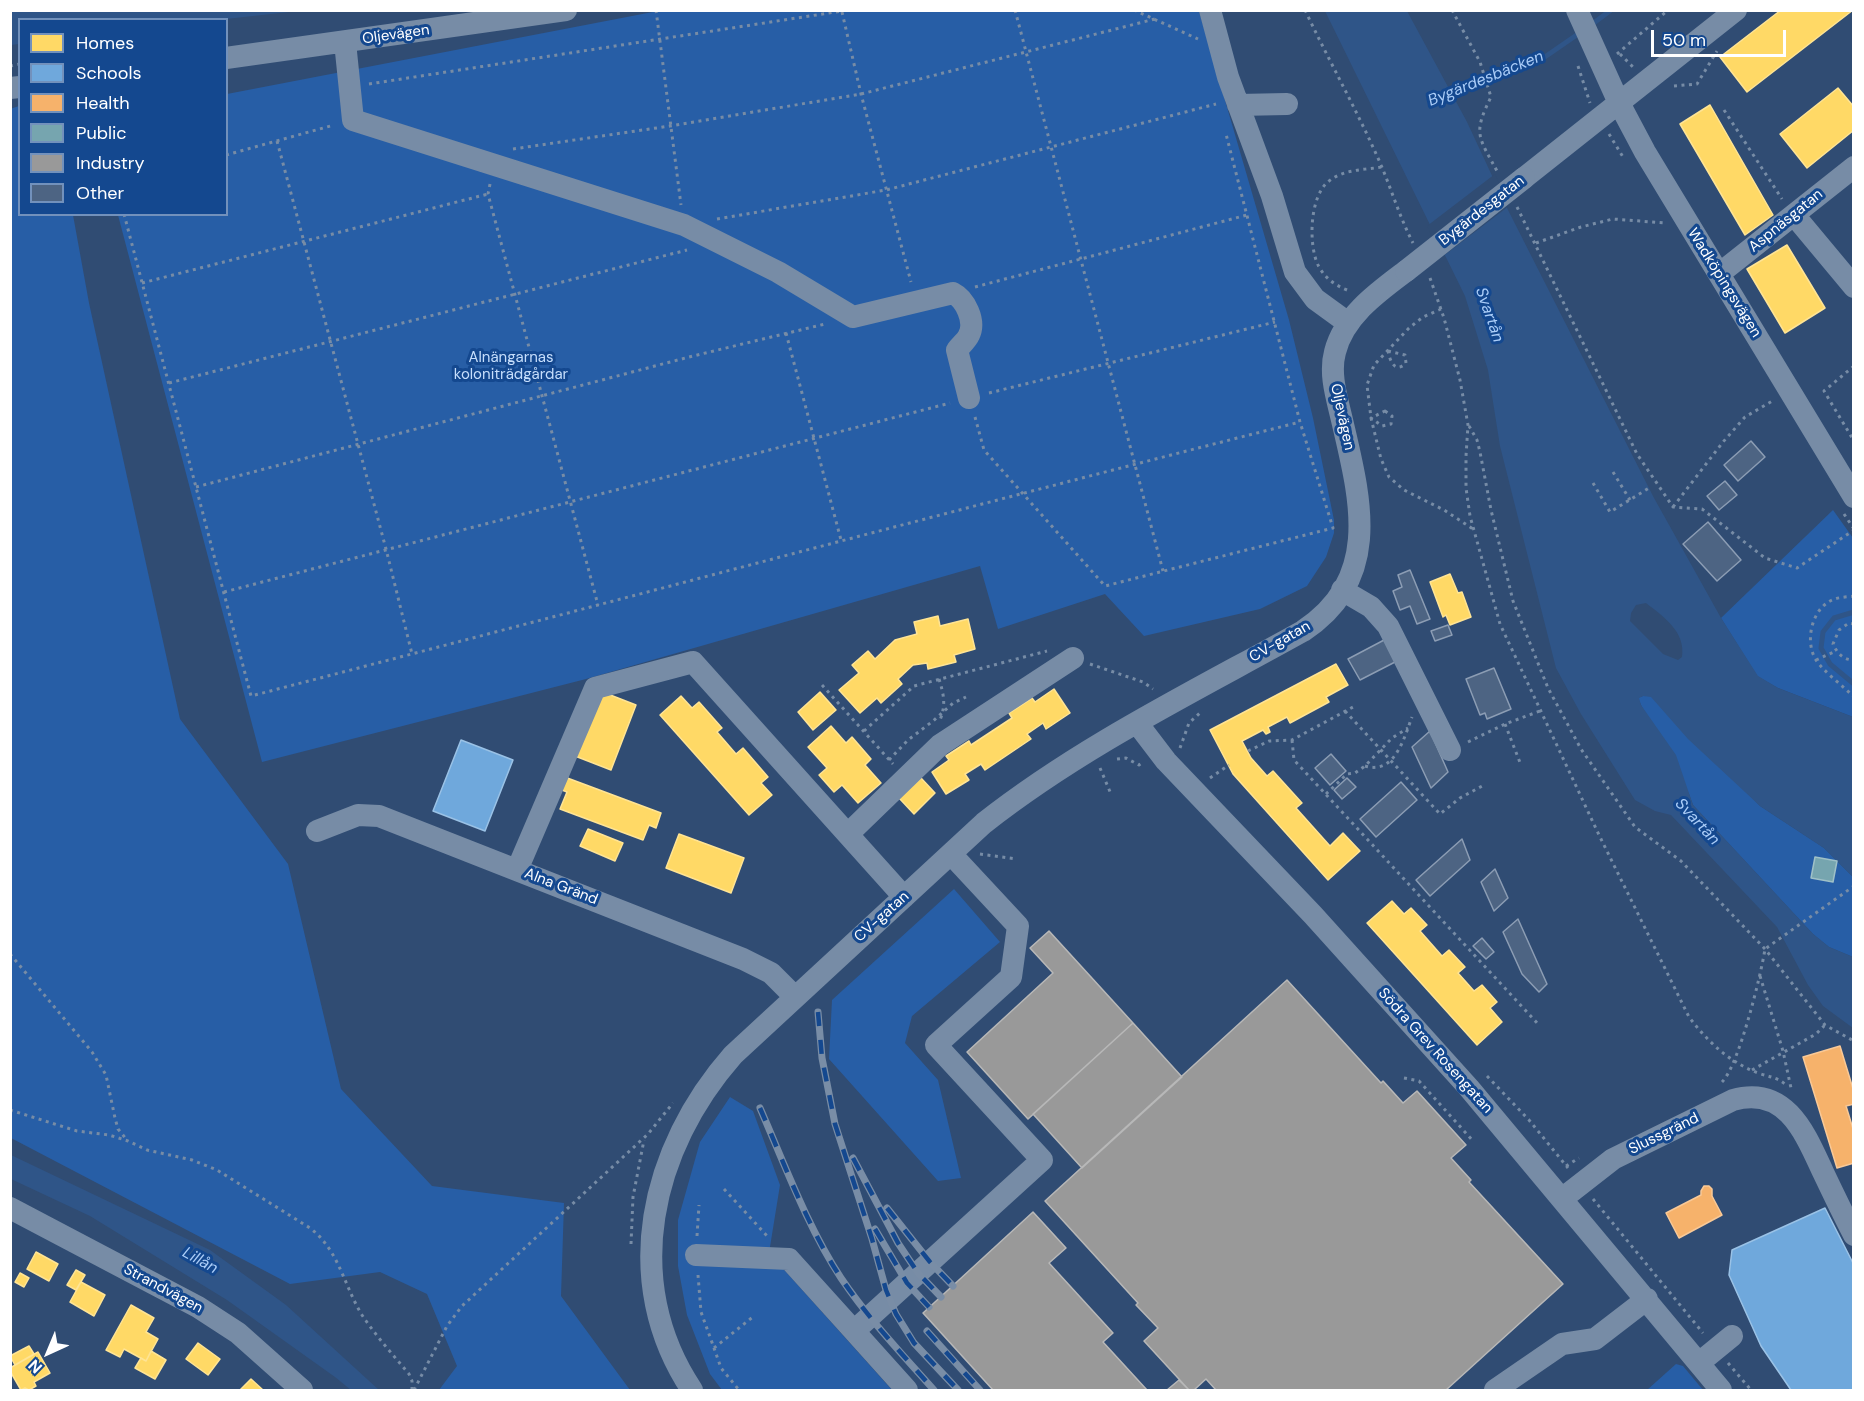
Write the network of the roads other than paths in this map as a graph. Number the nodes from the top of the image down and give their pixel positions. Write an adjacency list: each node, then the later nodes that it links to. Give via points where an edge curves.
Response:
1 (566, 10): 5 (street, Oljevägen)
2 (1210, 10): 8 (street, via 1228,77)
3 (1736, 10): 7 (street, Bygärdesgatan)
4 (1578, 14): 7 (street, Wadköpingsvägen, via 1590,40 1610,59)
5 (345, 42): 6 (street, Oljevägen); 15 (street, via 353,120 684,225 778,272 853,317 953,292 960,296 969,316 969,334 957,350)
6 (228, 58)
7 (1619, 103): 12 (street, Wadköpingsvägen); 14 (street, Bygärdesgatan, bridge, via 1513,179 1374,295)
8 (1228, 104): 9 (street); 14 (street, via 1272,196 1295,272 1315,299)
9 (1287, 104)
10 (1854, 167): 11 (street, Aspnäsgatan)
11 (1794, 215): 12 (street, Aspnäsgatan); 13 (street)
12 (1719, 274): 16 (street, Wadköpingsvägen)
13 (1854, 288)
14 (1348, 323): 17 (street, Oljevägen, via 1335,352 1333,370 1352,462 1360,538 1356,561)
15 (969, 398)
16 (1854, 496)
17 (1342, 590): 19 (street, CV-gatan, via 1326,612 1303,631); 20 (street, via 1371,607 1388,626)
18 (1074, 658): 22 (street, via 940,745)
19 (1137, 723): 23 (street, CV-gatan, via 1016,798); 27 (street, Södra Grev Rosengatan, via 1166,761 1313,915)
20 (1450, 750)
21 (317, 831): 24 (street, Alna Gränd, via 358,815 379,816)
22 (848, 834): 24 (street, via 693,662 595,688); 25 (street)
23 (951, 854): 25 (street, CV-gatan); 33 (street, via 1018,926 1011,977 936,1045 1042,1160)
24 (518, 870): 26 (street, Alna Gränd, via 743,959 771,973)
25 (904, 897): 26 (street, CV-gatan)
26 (795, 997): 35 (street, CV-gatan, via 733,1054 703,1092 676,1142 657,1198 651,1236 656,1305 670,1349)
27 (1563, 1198): 29 (street, Slussgränd, via 1574,1175 1733,1100 1783,1097); 32 (street, Södra Grev Rosengatan)
28 (10, 1208): 34 (street, Strandvägen, via 198,1307 238,1333)
29 (1847, 1208): 30 (street)
30 (1854, 1235)
31 (696, 1255): 33 (street, via 789,1259)
32 (1647, 1299): 37 (street, via 1595,1339 1562,1344); 38 (street, Södra Grev Rosengatan, via 1716,1349)
33 (854, 1331): 36 (street)
34 (302, 1390)
35 (692, 1390)
36 (907, 1390)
37 (1495, 1390)
38 (1721, 1390)

